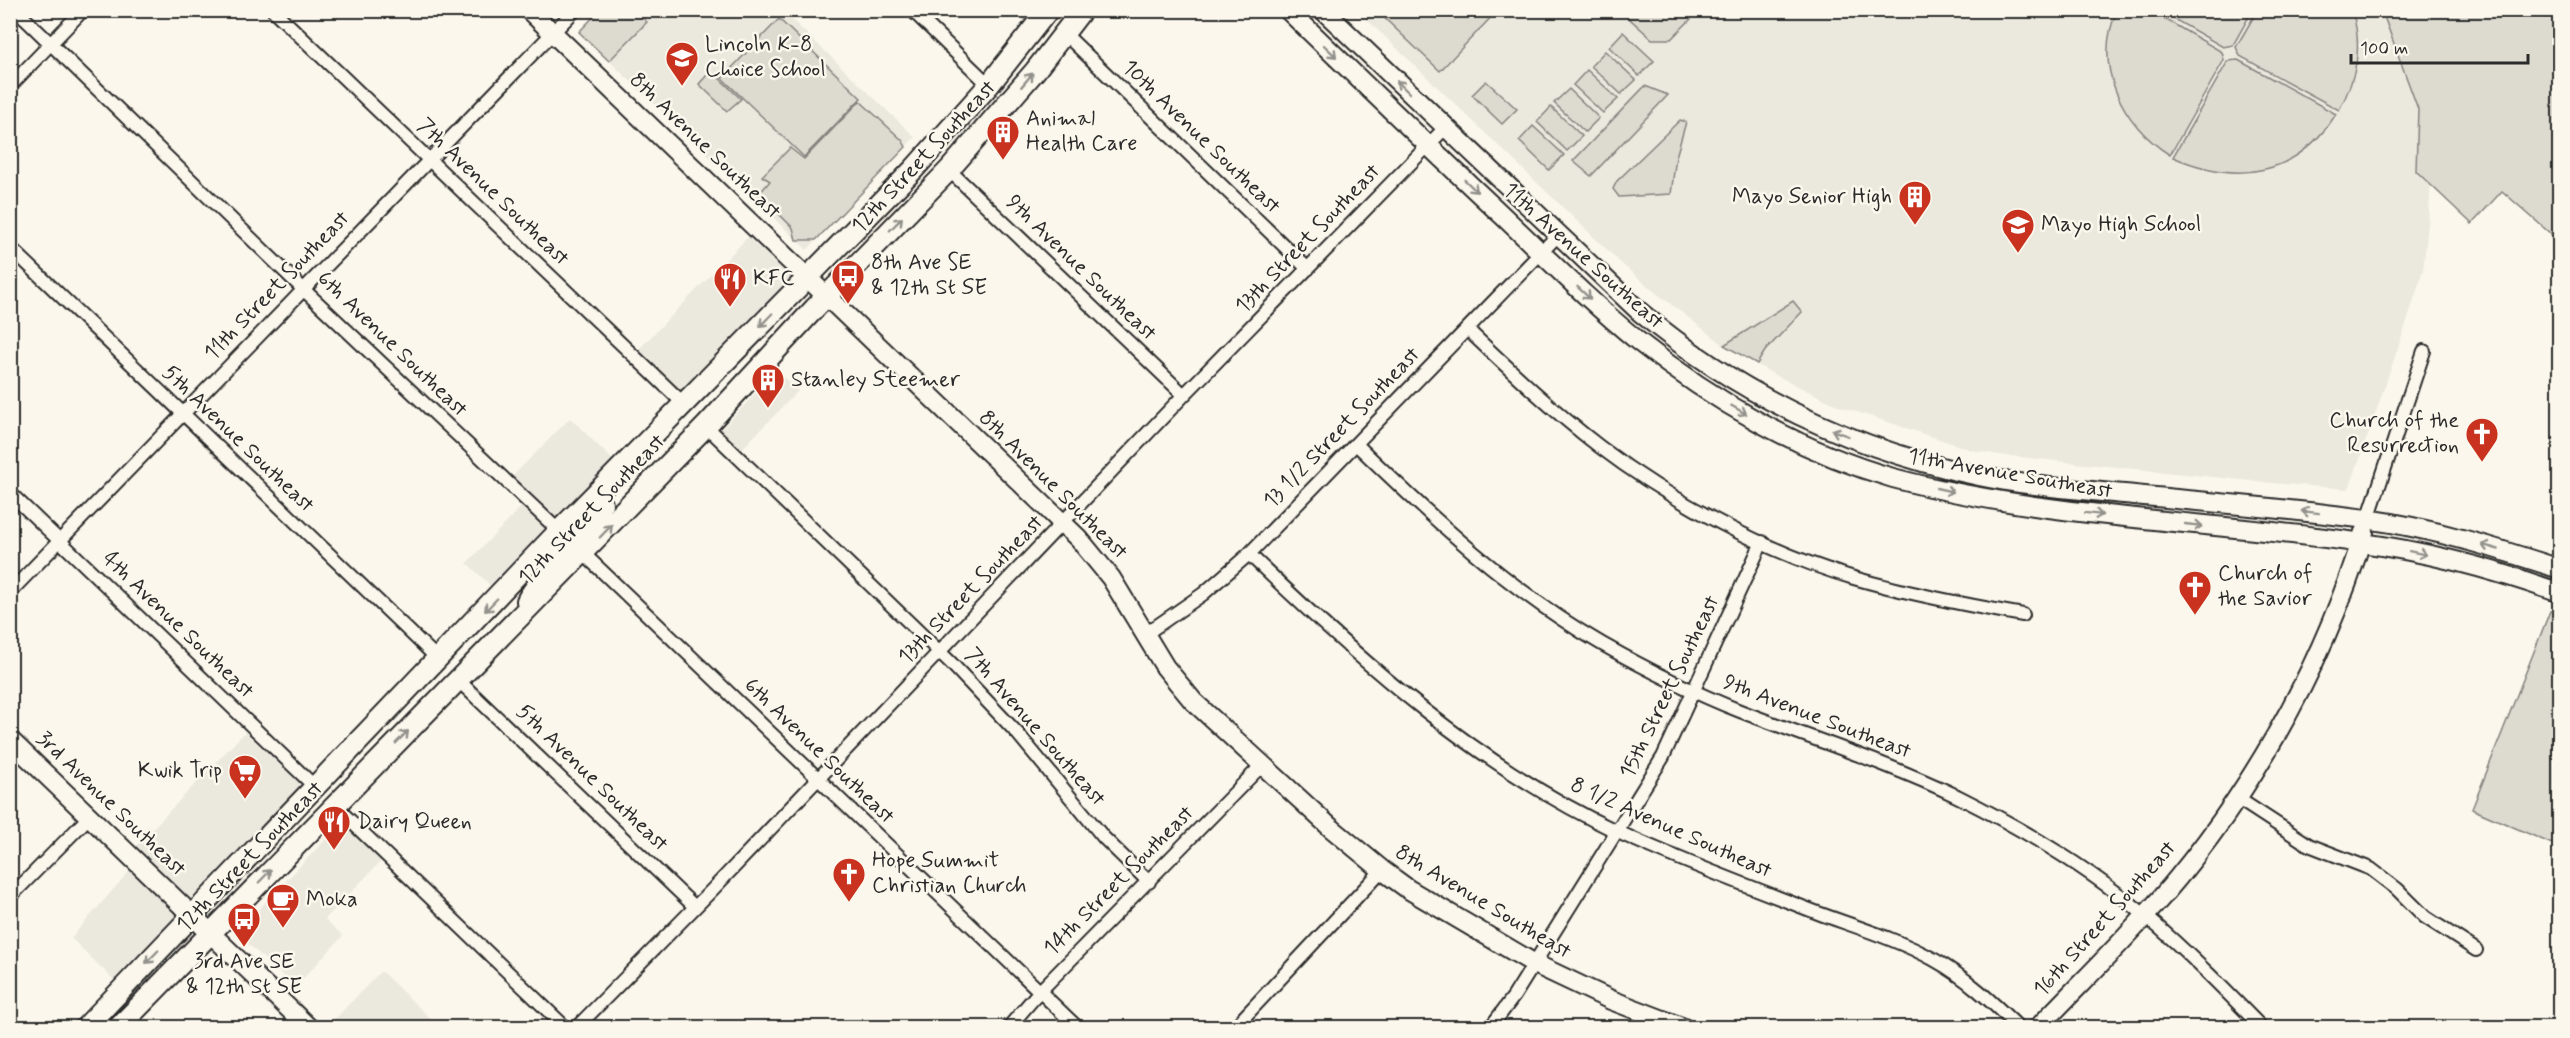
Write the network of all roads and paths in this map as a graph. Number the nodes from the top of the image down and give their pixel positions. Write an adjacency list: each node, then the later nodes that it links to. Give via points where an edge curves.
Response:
1 (16, 10): 13 (street, 6th Avenue Southeast)
2 (83, 10): 13 (street)
3 (273, 10): 18 (street, 7th Avenue Southeast)
4 (529, 10): 11 (main road, 8th Avenue Southeast)
5 (575, 10): 11 (street, 11th Street Southeast)
6 (912, 10): 14 (street)
7 (1048, 10): 14 (main road, 12th Street Southeast)
8 (1082, 10): 12 (main road, 12th Street Southeast)
9 (1288, 10): 17 (main road, 11th Avenue Southeast, one-way to 17)
10 (1323, 10): 16 (main road, 11th Avenue Southeast, one-way to 10)
11 (553, 33): 18 (street, 11th Street Southeast); 24 (main road, 8th Avenue Southeast)
12 (1065, 34): 19 (main road, 12th Street Southeast, one-way to 12); 23 (street, 10th Avenue Southeast)
13 (51, 44): 15 (street); 25 (street, 6th Avenue Southeast)
14 (989, 85): 24 (main road, 12th Street Southeast)
15 (10, 86)
16 (1445, 128): 17 (street, 13th Street Southeast); 20 (main road, 11th Avenue Southeast)
17 (1428, 145): 22 (main road, 11th Avenue Southeast, one-way to 22); 23 (street, 13th Street Southeast)
18 (428, 159): 25 (street, 11th Street Southeast); 30 (street, 7th Avenue Southeast)
19 (949, 171): 26 (main road, 12th Street Southeast, one-way to 19); 29 (street, 9th Avenue Southeast)
20 (1558, 235): 22 (street, 13 1/2 Street Southeast); 36 (main road, 11th Avenue Southeast, one-way to 20, via 2020,482 1894,453 1810,420 1707,365 1640,312)
21 (10, 247): 31 (street, 5th Avenue Southeast)
22 (1542, 252): 27 (street, 13 1/2 Street Southeast); 41 (main road, 11th Avenue Southeast, one-way to 41, via 1637,340 1708,392 1771,428 1872,471 2021,504)
23 (1308, 269): 29 (street, 13th Street Southeast)
24 (807, 279): 26 (main road, 8th Avenue Southeast); 30 (main road, 12th Street Southeast, one-way to 30)
25 (303, 289): 31 (street, 11th Street Southeast); 38 (street, 6th Avenue Southeast)
26 (826, 296): 32 (main road, 12th Street Southeast); 37 (main road, 8th Avenue Southeast)
27 (1467, 329): 33 (street, 13 1/2 Street Southeast); 40 (street, via 1557,412 1614,457 1673,496)
28 (2424, 351): 36 (street, 16th Street Southeast)
29 (1184, 395): 37 (street, 13th Street Southeast)
30 (684, 404): 34 (main road, 12th Street Southeast)
31 (182, 415): 39 (street, 11th Street Southeast); 51 (street, 5th Avenue Southeast)
32 (706, 426): 42 (main road, 12th Street Southeast, one-way to 32); 50 (street, 7th Avenue Southeast)
33 (1356, 444): 43 (street, 13 1/2 Street Southeast); 53 (street, 9th Avenue Southeast, via 1433,518 1525,593 1600,643)
34 (627, 462): 38 (main road, 12th Street Southeast); 42 (main road, via 623,479 582,530 578,547)
35 (10, 492): 39 (street, 4th Avenue Southeast)
36 (2368, 519): 41 (main road, 16th Street Southeast); 44 (main road, 11th Avenue Southeast, one-way to 36, via 2457,537)
37 (1064, 524): 49 (main road, 8th Avenue Southeast, via 1112,578); 50 (street, 13th Street Southeast)
38 (559, 531): 48 (main road, via 565,540 562,554 542,577); 51 (main road, 12th Street Southeast, one-way to 51)
39 (61, 541): 45 (street, 11th Street Southeast); 57 (street, 4th Avenue Southeast)
40 (1762, 542): 47 (street, via 1852,578 1956,604); 53 (street, 15th Street Southeast)
41 (2361, 542): 46 (main road, 11th Avenue Southeast, one-way to 46, via 2484,569); 58 (main road, 16th Street Southeast, via 2302,685)
42 (584, 554): 48 (main road, 12th Street Southeast); 56 (street, 6th Avenue Southeast)
43 (1249, 554): 49 (street, 13 1/2 Street Southeast, via 1203,594); 61 (street, 8 1/2 Avenue Southeast, via 1337,637 1454,733 1530,784)
44 (2559, 569)
45 (10, 592)
46 (2559, 593)
47 (2023, 615)
48 (517, 622): 52 (main road, 12th Street Southeast)
49 (1144, 635): 55 (main road, 8th Avenue Southeast, via 1187,694)
50 (940, 652): 56 (street, 13th Street Southeast); 63 (street, 7th Avenue Southeast, via 1018,735 1104,838)
51 (438, 659): 57 (main road, 12th Street Southeast)
52 (458, 680): 59 (main road, 12th Street Southeast, one-way to 52); 65 (street, 5th Avenue Southeast)
53 (1694, 691): 61 (street, 15th Street Southeast, via 1663,757); 67 (street, 9th Avenue Southeast, via 1957,796 2056,853)
54 (10, 740): 60 (main road, 3rd Avenue Southeast)
55 (1262, 765): 62 (main road, 8th Avenue Southeast); 63 (street, 14th Street Southeast)
56 (818, 779): 65 (street, 13th Street Southeast); 71 (street, 6th Avenue Southeast)
57 (315, 788): 66 (main road, 12th Street Southeast)
58 (2237, 798): 67 (main road, 16th Street Southeast); 69 (street, via 2309,845 2372,869 2425,917)
59 (334, 805): 68 (main road, 12th Street Southeast, one-way to 59); 75 (street)
60 (90, 816): 64 (street); 66 (main road, 3rd Avenue Southeast)
61 (1618, 832): 70 (street, 15th Street Southeast); 82 (street, 8 1/2 Avenue Southeast, via 1914,950 1970,984)
62 (1382, 870): 70 (main road, 8th Avenue Southeast); 79 (street)
63 (1149, 882): 71 (street, 14th Street Southeast)
64 (10, 897)
65 (695, 907): 76 (street, 13th Street Southeast)
66 (192, 915): 68 (main road, 3rd Avenue Southeast); 72 (main road, 12th Street Southeast, one-way to 72)
67 (2146, 916): 83 (main road, 16th Street Southeast); 84 (street, 9th Avenue Southeast)
68 (210, 933): 73 (main road, 12th Street Southeast); 74 (main road, 3rd Avenue Southeast)
69 (2476, 950)
70 (1535, 964): 80 (street, 15th Street Southeast); 81 (main road, 8th Avenue Southeast, via 1601,996)
71 (1038, 992): 77 (street, 14th Street Southeast); 78 (street, 6th Avenue Southeast)
72 (85, 1028)
73 (118, 1028)
74 (309, 1028)
75 (566, 1028)
76 (576, 1028)
77 (1008, 1028)
78 (1078, 1028)
79 (1234, 1028)
80 (1490, 1028)
81 (1684, 1028)
82 (2019, 1028)
83 (2038, 1028)
84 (2262, 1028)

